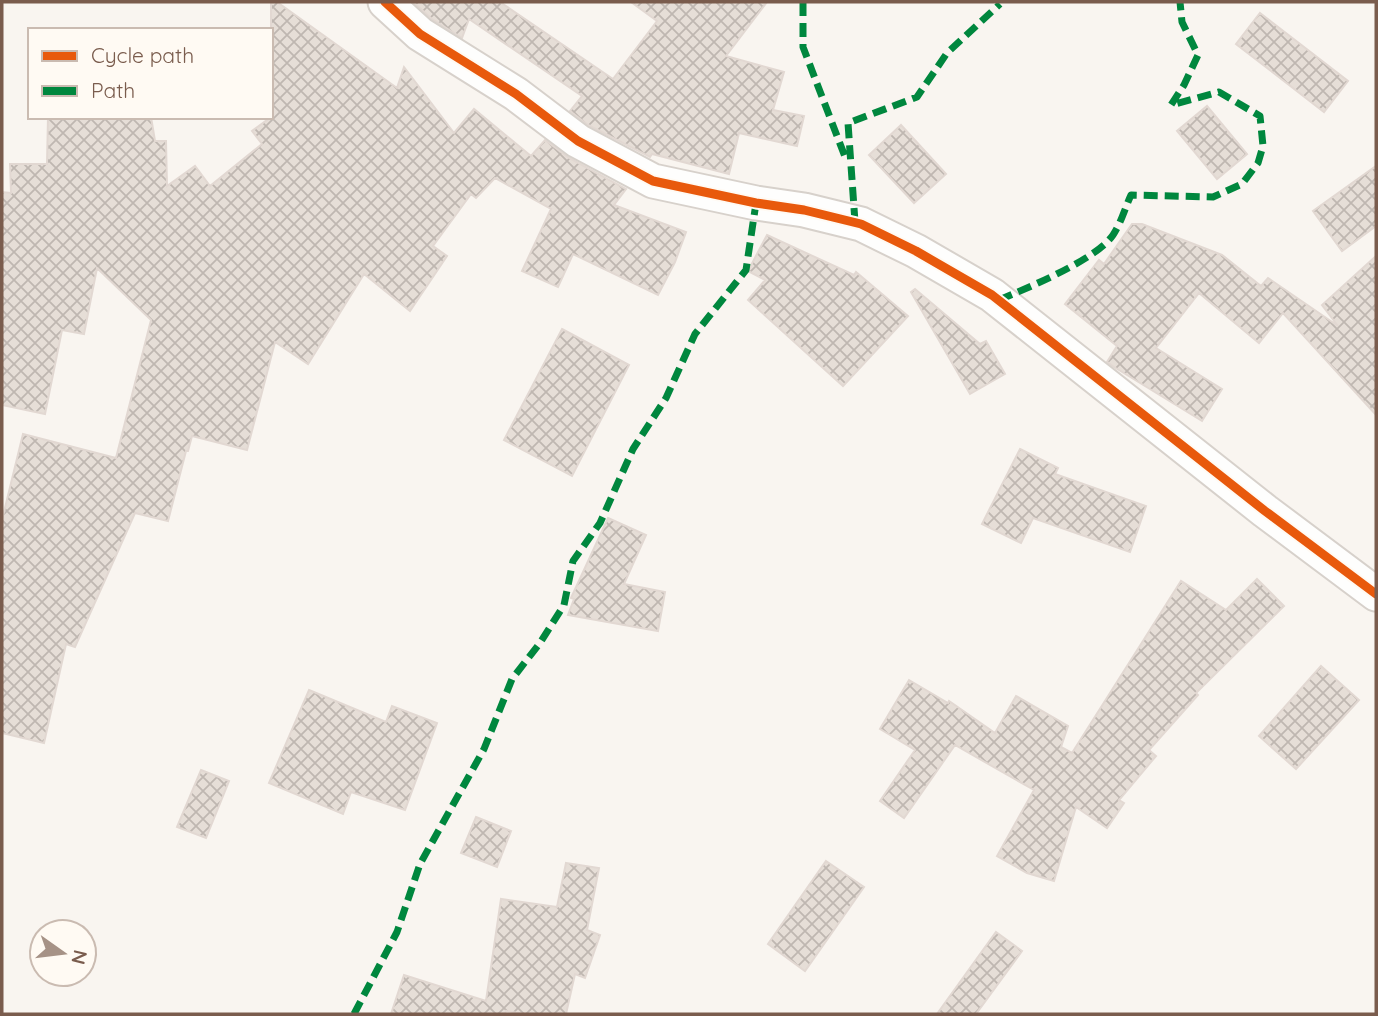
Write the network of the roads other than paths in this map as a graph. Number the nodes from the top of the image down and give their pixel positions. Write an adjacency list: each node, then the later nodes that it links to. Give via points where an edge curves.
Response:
1 (385, 2): 2 (street, via 420,34 516,94 578,141 653,181 861,224 992,295)
2 (1376, 594)

